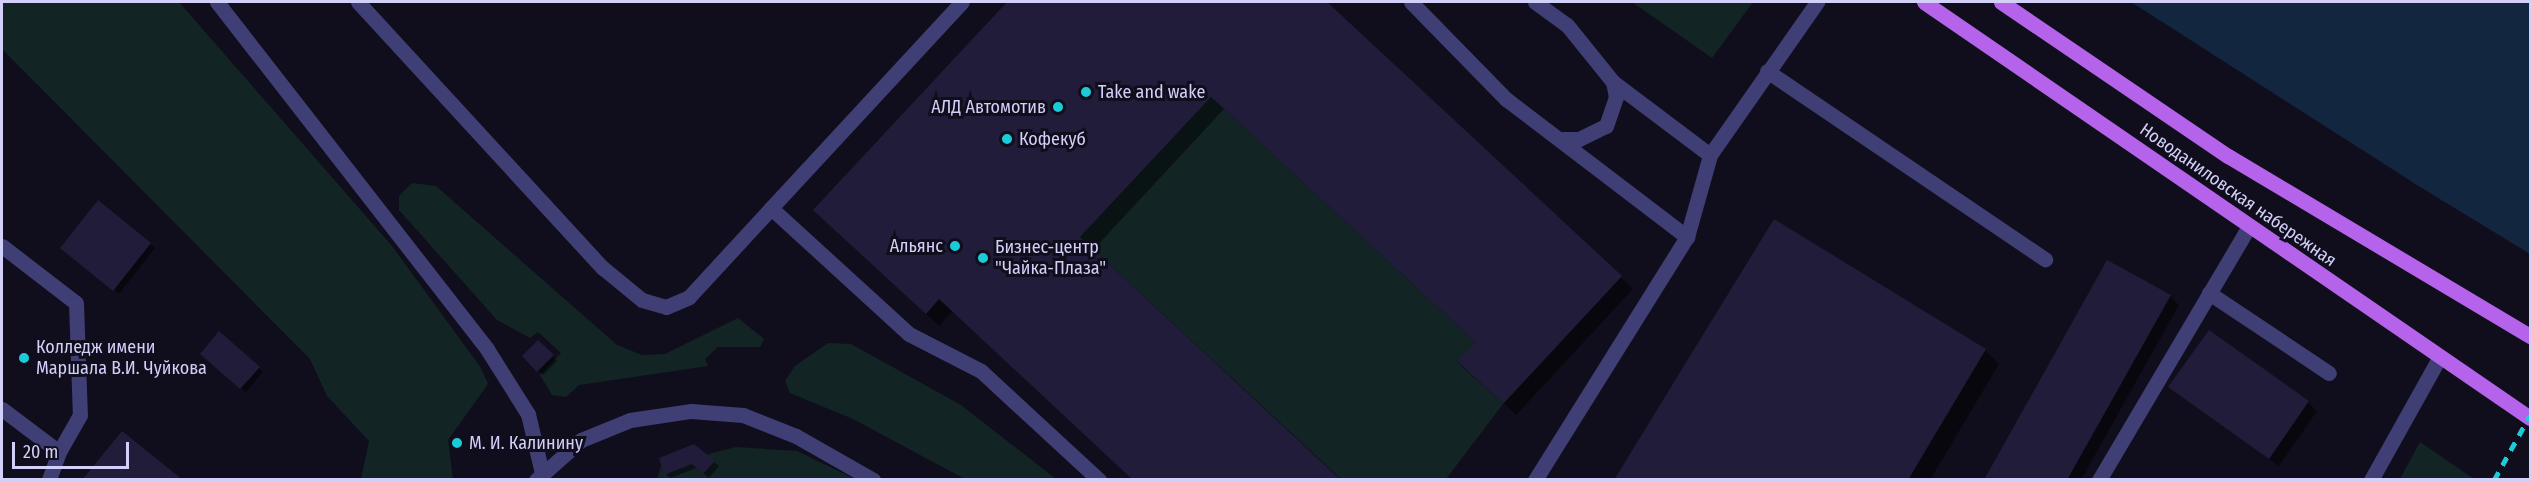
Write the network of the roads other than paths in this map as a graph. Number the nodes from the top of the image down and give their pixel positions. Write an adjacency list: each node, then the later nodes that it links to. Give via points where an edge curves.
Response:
1 (217, 2): 25 (street, via 488,349 528,414)
2 (358, 2): 13 (street, via 603,268 642,300 666,307 688,297)
3 (962, 2): 13 (street)
4 (1411, 2): 11 (street, via 1506,99)
5 (1535, 2): 10 (street, via 1567,25)
6 (1817, 2): 9 (street)
7 (1924, 2): 14 (main road, Новоданиловская набережная)
8 (2001, 2): 19 (main road, Новоданиловская набережная, via 2228,156)
9 (1767, 70): 12 (street); 17 (street)
10 (1614, 82): 11 (street, via 1616,97 1606,126 1579,140); 12 (street)
11 (1563, 139): 15 (street)
12 (1710, 155): 15 (street)
13 (771, 208): 28 (street, via 909,334 981,371)
14 (2249, 226): 18 (street); 20 (main road, Новоданиловская набережная)
15 (1687, 237): 29 (street)
16 (2, 246): 24 (street, via 76,303 80,415)
17 (2045, 259)
18 (2210, 293): 21 (street); 30 (street)
19 (2530, 336)
20 (2438, 360): 23 (main road, Новоданиловская набережная); 31 (street)
21 (2329, 373)
22 (2, 409): 24 (street)
23 (2530, 418)
24 (59, 452): 26 (street)
25 (539, 476): 27 (street, via 581,440 630,420 690,411 743,415 796,436)
26 (50, 480)
27 (873, 480)
28 (1099, 480)
29 (1535, 480)
30 (2099, 480)
31 (2371, 480)

